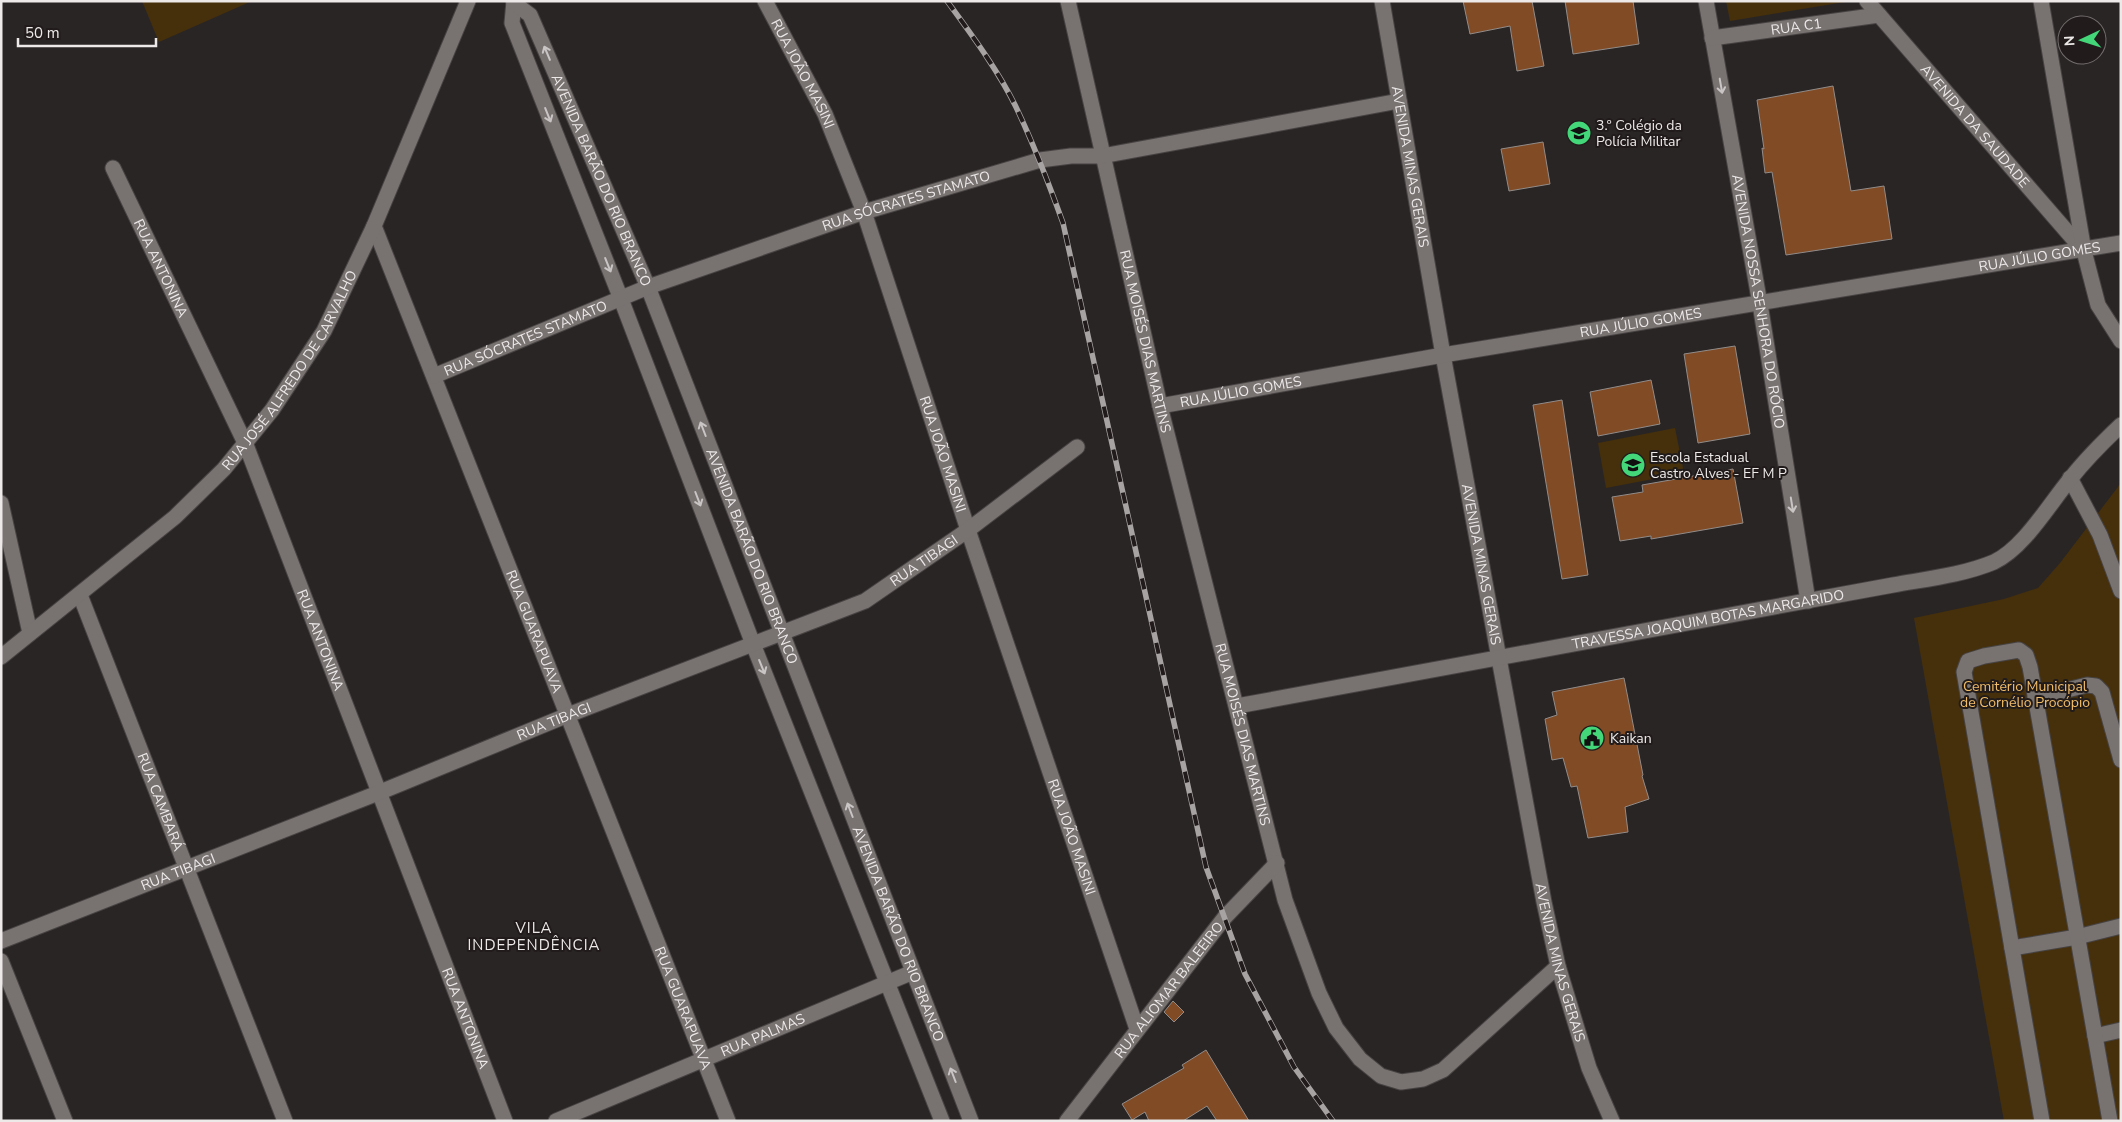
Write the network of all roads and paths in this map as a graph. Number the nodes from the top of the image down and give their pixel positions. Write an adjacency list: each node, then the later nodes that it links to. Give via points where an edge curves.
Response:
1 (468, 1): 15 (street, RUA JOSÉ ALFREDO DE CARVALHO)
2 (766, 1): 14 (street, RUA JOÃO MASINI, via 825,114)
3 (1068, 1): 12 (street, RUA MOISÉS DIAS MARTINS)
4 (1382, 1): 11 (street, AVENIDA MINAS GERAIS)
5 (1706, 1): 10 (street, AVENIDA NOSSA SENHORA DO RÓCIO)
6 (1867, 1): 9 (street, AVENIDA DA SAUDADE)
7 (2040, 1): 17 (street)
8 (514, 2): 18 (street, AVENIDA BARÃO DO RIO BRANCO, one-way to 8, via 530,15); 19 (street, AVENIDA BARÃO DO RIO BRANCO, one-way to 19, via 512,23)
9 (1879, 15): 10 (street, RUA C1); 17 (street, AVENIDA DA SAUDADE)
10 (1712, 38): 20 (street, AVENIDA NOSSA SENHORA DO RÓCIO, one-way to 20)
11 (1399, 101): 12 (street, RUA SÓCRATES STAMATO); 22 (street, AVENIDA MINAS GERAIS)
12 (1102, 156): 14 (street, RUA SÓCRATES STAMATO, via 1040,160); 24 (street, RUA MOISÉS DIAS MARTINS)
13 (113, 168): 26 (street, RUA ANTONINA)
14 (864, 212): 18 (street, RUA SÓCRATES STAMATO); 30 (street, RUA JOÃO MASINI)
15 (374, 226): 23 (street, RUA GUARAPUAVA); 26 (street, RUA JOSÉ ALFREDO DE CARVALHO, via 324,331)
16 (2121, 243): 17 (street, RUA JÚLIO GOMES)
17 (2084, 251): 20 (street, RUA JÚLIO GOMES); 21 (street, via 2098,305)
18 (648, 287): 19 (street, RUA SÓCRATES STAMATO); 35 (street, AVENIDA BARÃO DO RIO BRANCO, one-way to 18)
19 (621, 298): 23 (street, RUA SÓCRATES STAMATO); 36 (street, AVENIDA BARÃO DO RIO BRANCO, one-way to 36)
20 (1760, 304): 22 (street, RUA JÚLIO GOMES); 33 (street, AVENIDA NOSSA SENHORA DO RÓCIO, one-way to 33)
21 (2121, 341)
22 (1443, 355): 24 (street, RUA JÚLIO GOMES); 38 (street, AVENIDA MINAS GERAIS)
23 (434, 376): 41 (street, RUA GUARAPUAVA)
24 (1160, 406): 40 (street, RUA MOISÉS DIAS MARTINS)
25 (2121, 425): 28 (street, TRAVESSA JOAQUIM BOTAS MARGARIDO)
26 (246, 445): 32 (street, RUA JOSÉ ALFREDO DE CARVALHO, via 175,517); 43 (street, RUA ANTONINA)
27 (1077, 447): 30 (street, RUA TIBAGI)
28 (2070, 478): 31 (street, via 2100,535); 33 (street, TRAVESSA JOAQUIM BOTAS MARGARIDO, via 2022,538 1994,561 1939,576)
29 (1, 503): 34 (street)
30 (968, 530): 35 (street, RUA TIBAGI, via 866,602); 54 (street, RUA JOÃO MASINI)
31 (2120, 584)
32 (80, 595): 34 (street, RUA JOSÉ ALFREDO DE CARVALHO); 45 (street, RUA CAMBARÁ)
33 (1808, 601): 38 (street, TRAVESSA JOAQUIM BOTAS MARGARIDO)
34 (30, 633): 37 (street, RUA JOSÉ ALFREDO DE CARVALHO)
35 (782, 633): 36 (street, RUA TIBAGI); 52 (street, AVENIDA BARÃO DO RIO BRANCO, one-way to 35)
36 (753, 644): 41 (street, RUA TIBAGI); 53 (street, AVENIDA BARÃO DO RIO BRANCO, one-way to 53)
37 (1, 657)
38 (1499, 658): 40 (street, TRAVESSA JOAQUIM BOTAS MARGARIDO); 51 (street, AVENIDA MINAS GERAIS)
39 (2035, 698): 42 (street, via 2087,685 2096,686 2102,692); 47 (street); 49 (street, via 2026,655 2019,650 1968,661 1964,672)
40 (1237, 706): 44 (street, RUA MOISÉS DIAS MARTINS)
41 (568, 715): 43 (street, RUA TIBAGI); 57 (street, RUA GUARAPUAVA)
42 (2121, 760)
43 (378, 793): 45 (street, RUA TIBAGI); 60 (street, RUA ANTONINA)
44 (1277, 863): 51 (street, RUA MOISÉS DIAS MARTINS, via 1286,900 1319,993 1336,1028 1360,1059 1381,1076 1401,1082 1423,1079 1444,1070); 54 (street, RUA ALIOMAR BALEEIRO, via 1225,917)
45 (186, 868): 48 (street, RUA TIBAGI); 59 (street, RUA CAMBARÁ)
46 (2121, 926): 47 (street)
47 (2078, 937): 49 (street); 56 (street)
48 (1, 941)
49 (2012, 948): 67 (street)
50 (1, 961): 58 (street)
51 (1558, 966): 66 (street, AVENIDA MINAS GERAIS, via 1589,1068)
52 (913, 972): 53 (street, RUA PALMAS); 64 (street, AVENIDA BARÃO DO RIO BRANCO, one-way to 52)
53 (887, 984): 57 (street, RUA PALMAS); 63 (street, AVENIDA BARÃO DO RIO BRANCO)
54 (1136, 1029): 65 (street, RUA ALIOMAR BALEEIRO)
55 (2121, 1030): 56 (street)
56 (2095, 1036): 68 (street)
57 (704, 1060): 61 (street, RUA PALMAS); 62 (street, RUA GUARAPUAVA)
58 (65, 1121)
59 (285, 1121)
60 (505, 1121)
61 (556, 1121)
62 (728, 1121)
63 (942, 1121)
64 (971, 1121)
65 (1067, 1121)
66 (1612, 1121)
67 (2042, 1121)
68 (2110, 1121)

